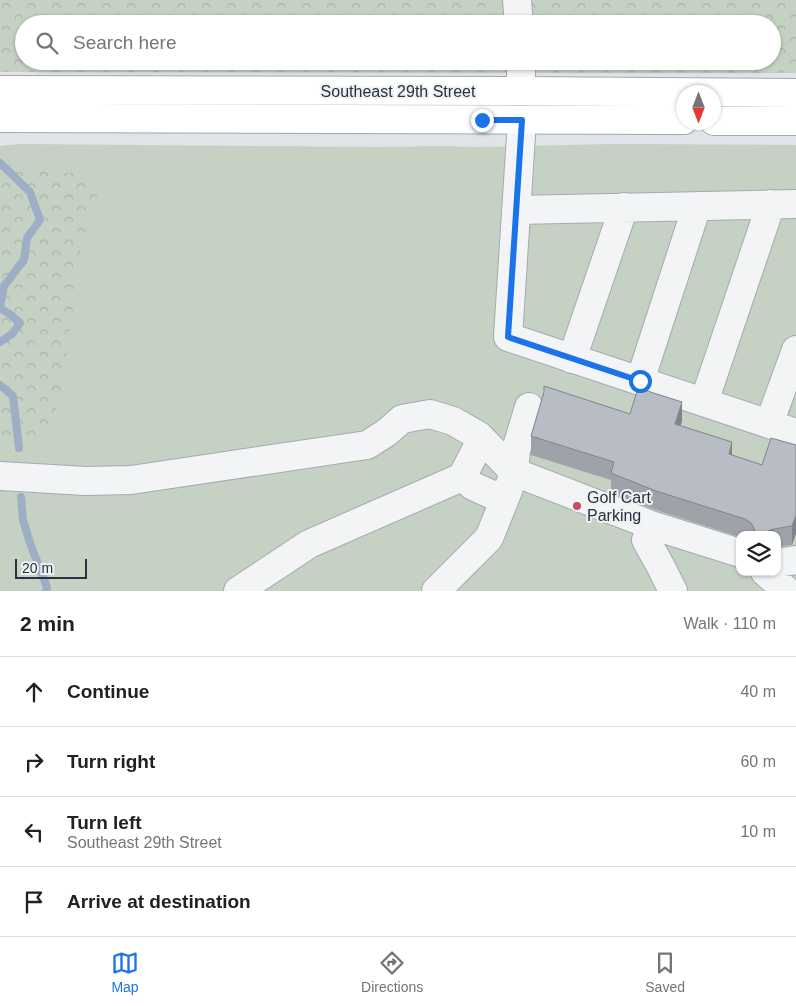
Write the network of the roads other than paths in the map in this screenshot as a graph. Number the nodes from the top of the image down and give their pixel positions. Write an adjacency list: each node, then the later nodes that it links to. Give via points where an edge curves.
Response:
1 (517, 0): 2 (street)
2 (518, 15)
3 (521, 70): 5 (street)
4 (12, 90): 5 (main road, Southeast 29th Street); 7 (main road)
5 (521, 91): 6 (main road, Southeast 29th Street); 8 (main road)
6 (796, 92)
7 (12, 118): 8 (main road, Southeast 29th Street)
8 (522, 120): 9 (main road, Southeast 29th Street); 15 (street)
9 (676, 120)
10 (721, 120): 11 (main road)
11 (796, 121)
12 (783, 204): 13 (street); 19 (street)
13 (697, 206): 14 (street); 18 (street)
14 (624, 207): 15 (street); 17 (street)
15 (516, 210): 17 (street, via 508,337)
16 (796, 350): 21 (street)
17 (572, 359): 18 (street)
18 (640, 381): 19 (street)
19 (704, 402): 21 (street)
20 (529, 408): 26 (street)
21 (769, 424): 22 (street)
22 (796, 433)
23 (486, 442): 24 (street, via 453,421 430,414 402,419 367,445 189,472 104,481); 25 (street, via 476,450); 26 (street)
24 (0, 476)
25 (462, 478): 26 (street, via 473,486); 32 (street, via 310,544)
26 (504, 493): 27 (street); 33 (street, via 489,538)
27 (651, 525): 28 (street); 34 (street, via 646,540)
28 (736, 552)
29 (796, 560): 30 (street)
30 (781, 562)
31 (770, 576): 35 (street)
32 (238, 591)
33 (436, 591)
34 (673, 591)
35 (788, 591)

